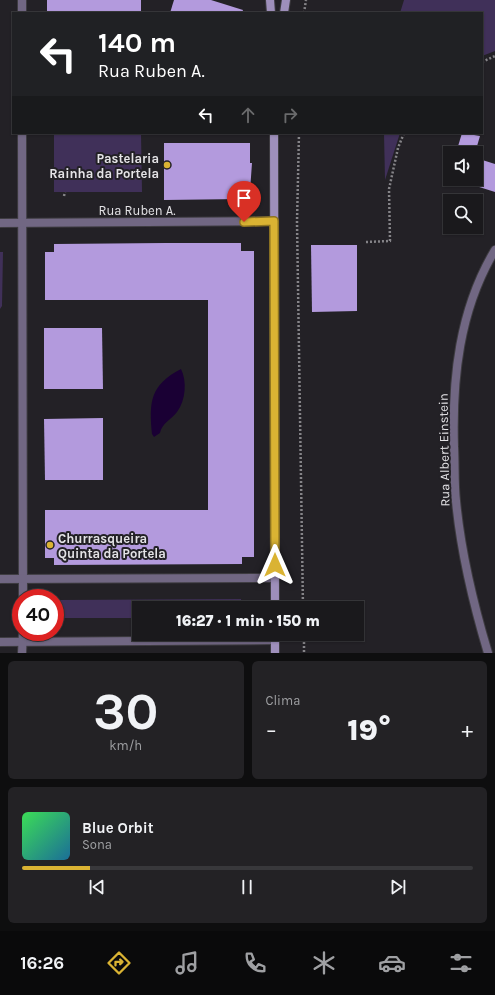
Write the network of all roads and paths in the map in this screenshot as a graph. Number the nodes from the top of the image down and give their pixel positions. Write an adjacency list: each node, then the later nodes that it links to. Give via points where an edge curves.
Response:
1 (22, 0): 5 (street)
2 (270, 0): 6 (street)
3 (286, 0): 7 (street)
4 (306, 0): 8 (path)
5 (22, 12)
6 (271, 12)
7 (284, 12)
8 (304, 12)
9 (495, 56): 10 (path)
10 (483, 62)
11 (22, 134): 18 (street)
12 (274, 134): 17 (street)
13 (299, 134): 27 (path, via 297,222)
14 (404, 134): 20 (path, via 389,189 390,241)
15 (65, 192): 16 (path)
16 (64, 196)
17 (274, 221): 18 (street, Rua Ruben A.); 22 (street)
18 (22, 222): 19 (street, Rua Ruben A.); 24 (street)
19 (0, 223)
20 (366, 242)
21 (495, 250): 36 (street, Rua Albert Einstein, via 473,296 464,328 453,405 456,501 460,532 474,608)
22 (275, 578): 24 (street); 26 (street)
23 (0, 579): 24 (street)
24 (23, 579): 25 (street)
25 (23, 589)
26 (275, 601)
27 (304, 601)
28 (132, 640): 32 (street)
29 (275, 641): 34 (street)
30 (304, 641): 35 (path)
31 (0, 642): 32 (street)
32 (23, 642): 33 (street)
33 (22, 653)
34 (275, 653)
35 (304, 653)
36 (488, 653)

